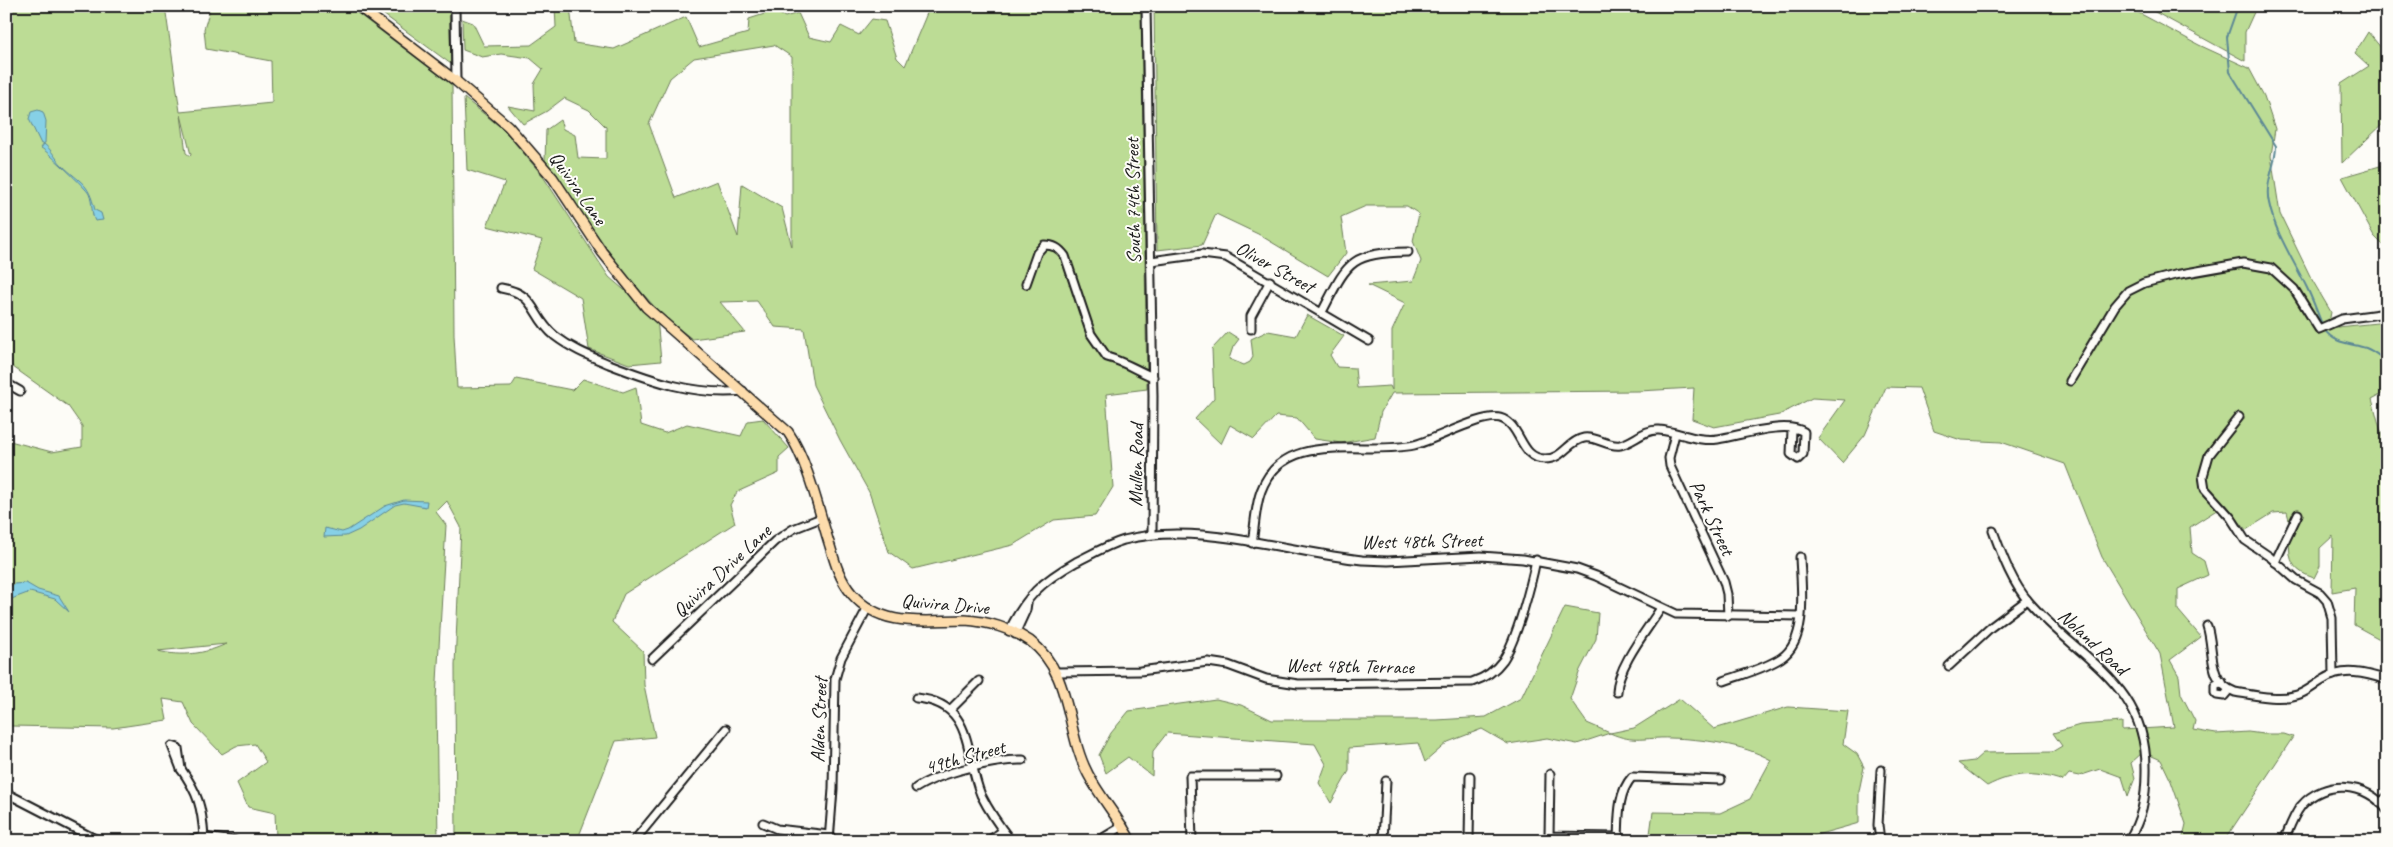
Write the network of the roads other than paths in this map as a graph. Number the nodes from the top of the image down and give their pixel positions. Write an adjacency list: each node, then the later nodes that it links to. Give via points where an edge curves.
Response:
1 (358, 6): 4 (main road, Quivira Lane)
2 (455, 6): 4 (street)
3 (1146, 6): 6 (street, South 74th Street)
4 (456, 81): 18 (main road, Quivira Lane, via 492,110 536,157 602,252 646,307)
5 (1408, 252): 10 (street, via 1372,254 1354,262)
6 (1151, 261): 7 (street, Oliver Street, via 1214,254 1226,257); 14 (street, South 74th Street)
7 (1270, 281): 10 (street, Oliver Street); 12 (street, via 1251,316)
8 (1026, 284): 14 (street, via 1036,253 1044,245 1060,249 1091,334 1107,357 1122,360 1135,370)
9 (501, 288): 18 (street, via 524,296 532,304 542,325 578,351 671,386 709,392)
10 (1322, 312): 13 (street, Oliver Street)
11 (2387, 314): 15 (street, via 2342,319 2319,329 2294,289 2271,268 2243,264 2175,275 2128,291)
12 (1251, 330)
13 (1369, 341)
14 (1153, 377): 19 (street, South 74th Street)
15 (2070, 381)
16 (6, 383): 17 (street)
17 (20, 391)
18 (743, 391): 20 (main road, Quivira Lane)
19 (1153, 396): 27 (street, Mullen Road)
20 (756, 404): 25 (main road, Quivira Drive, via 792,437)
21 (2239, 417): 31 (street, via 2209,455 2203,476 2205,489 2231,518 2245,540)
22 (1792, 429): 23 (street, via 1763,430 1708,440)
23 (1675, 434): 28 (street, via 1649,431 1620,445 1582,438 1558,456 1545,459 1527,452 1507,422 1488,417 1414,445 1307,450 1286,460 1270,475 1260,496); 35 (street, Park Street, via 1670,466 1724,582)
24 (2298, 514): 31 (street)
25 (821, 518): 33 (main road, Quivira Drive, via 844,583); 39 (street, Quivira Drive Lane, via 775,541)
26 (1993, 531): 32 (street, Noland Road, via 2005,563)
27 (1152, 534): 28 (street, West 48th Street, via 1184,533); 38 (street, West 48th Street, via 1098,550 1046,580 1032,594)
28 (1252, 543): 30 (street, West 48th Street, via 1362,560 1481,556)
29 (1800, 557): 36 (street)
30 (1536, 560): 34 (street, West 48th Street, via 1596,576); 41 (street, West 48th Terrace, via 1529,593 1504,659 1489,674 1472,682 1298,684 1266,679 1228,665 1208,662 1140,671)
31 (2275, 562): 42 (street, via 2327,601 2332,618)
32 (2027, 600): 40 (street, via 1991,627); 84 (street, Noland Road, via 2059,635 2102,669 2127,699 2142,733 2146,759 2145,799 2141,816)
33 (868, 607): 38 (main road, Quivira Drive, via 898,619 926,623 986,622); 70 (street, Alden Street, via 841,658 835,679)
34 (1660, 608): 35 (street, West 48th Street, via 1689,616); 48 (street, via 1623,670)
35 (1728, 616): 36 (street, West 48th Street)
36 (1800, 616): 45 (street, via 1797,639 1782,657)
37 (2207, 626): 46 (street, via 2212,665)
38 (1012, 632): 41 (main road, Quivira Drive, via 1030,642)
39 (652, 659)
40 (1949, 666)
41 (1057, 672): 67 (main road, Quivira Drive, via 1081,760)
42 (2333, 675): 43 (street, via 2359,672); 47 (street, via 2311,689 2289,697)
43 (2387, 680)
44 (979, 681): 50 (street)
45 (1724, 681)
46 (2222, 682): 47 (street); 47 (street, via 2216,685 2217,696 2224,696)
47 (2229, 690)
48 (1617, 692)
49 (916, 698): 50 (street, via 934,701)
50 (950, 710): 54 (street, via 965,734)
51 (726, 729): 75 (street)
52 (1023, 760): 54 (street, 49th Street, via 1008,759)
53 (180, 768): 69 (street, via 200,802)
54 (974, 768): 61 (street, 49th Street, via 930,779); 68 (street, via 981,795)
55 (1881, 770): 83 (street)
56 (1550, 774): 71 (street, via 1549,836)
57 (1276, 776): 80 (street, via 1190,776)
58 (1470, 776): 82 (street)
59 (1721, 780): 71 (street, via 1632,777 1619,807)
60 (1386, 781): 81 (street)
61 (916, 788)
62 (6, 794): 72 (street)
63 (2387, 797): 64 (street)
64 (2380, 803): 65 (street); 85 (street, via 2370,794 2351,788 2322,790 2300,807)
65 (2387, 810)
66 (763, 823): 70 (street, via 777,830)
67 (1123, 826): 78 (street); 79 (main road, Quivira Drive)
68 (1003, 830): 76 (street); 77 (street)
69 (204, 836): 73 (street); 74 (street)
70 (829, 838)
71 (1618, 839)
72 (99, 841)
73 (186, 841)
74 (235, 841)
75 (634, 841)
76 (988, 841)
77 (1011, 841)
78 (1098, 841)
79 (1131, 841)
80 (1192, 841)
81 (1383, 841)
82 (1469, 841)
83 (1880, 841)
84 (2128, 841)
85 (2284, 841)

